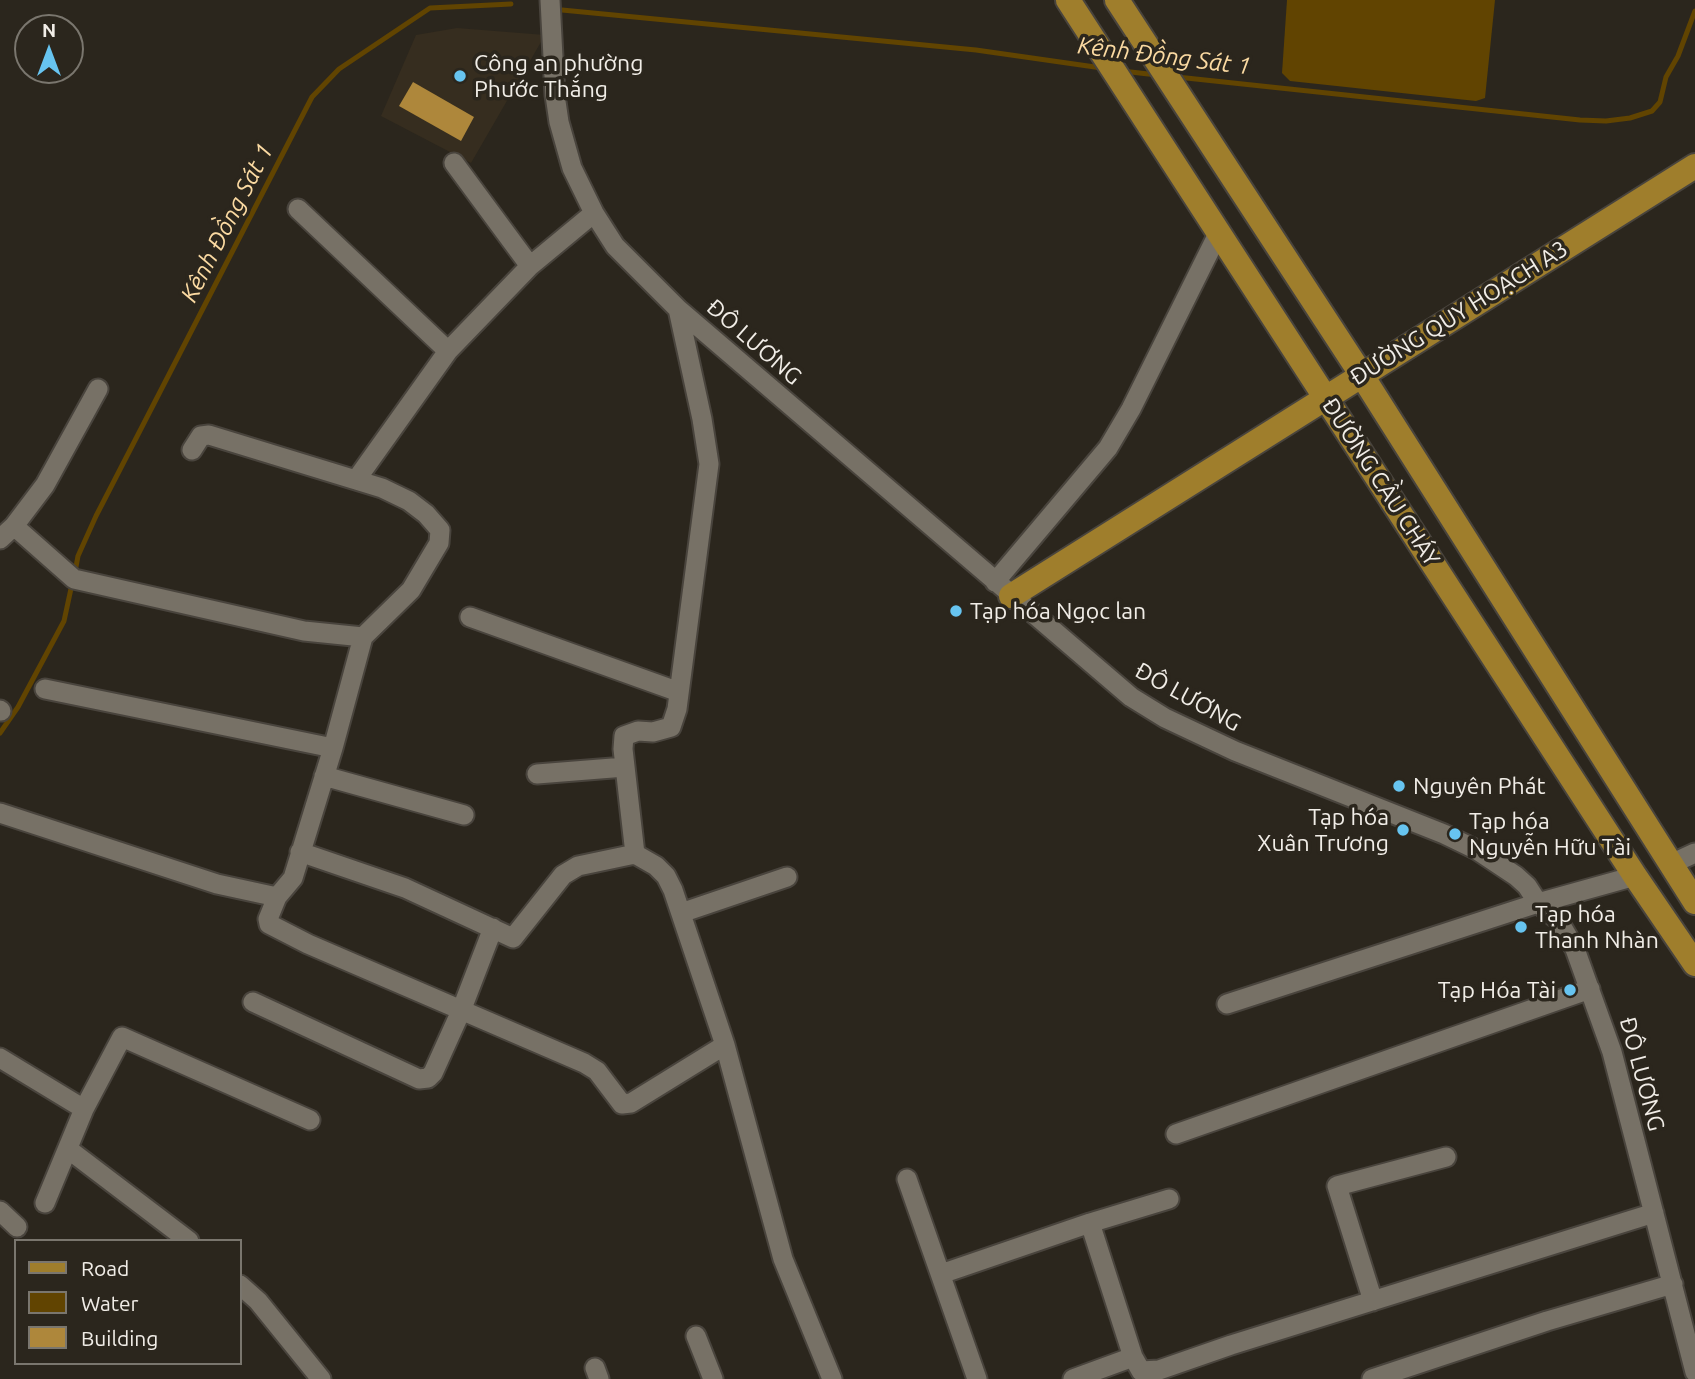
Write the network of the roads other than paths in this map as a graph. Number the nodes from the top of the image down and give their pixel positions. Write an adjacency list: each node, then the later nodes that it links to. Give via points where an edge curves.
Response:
1 (550, 0): 7 (street, ĐÔ LƯƠNG, via 559,122 572,168)
2 (1068, 0): 8 (main road, ĐƯỜNG CẦU CHÁY)
3 (1117, 0): 12 (main road, ĐƯỜNG CẦU CHÁY)
4 (454, 163): 9 (street)
5 (1695, 166): 12 (main road, ĐƯỜNG QUY HOẠCH A3)
6 (298, 209): 11 (street)
7 (594, 212): 9 (street); 10 (street, ĐÔ LƯƠNG, via 615,246)
8 (1219, 232): 14 (main road, ĐƯỜNG CẦU CHÁY); 18 (street, via 1131,410)
9 (530, 266): 11 (street)
10 (678, 309): 18 (street, ĐÔ LƯƠNG); 22 (street, via 709,464)
11 (448, 351): 16 (street)
12 (1361, 374): 14 (main road, ĐƯỜNG QUY HOẠCH A3); 32 (main road, ĐƯỜNG CẦU CHÁY)
13 (98, 388): 17 (street, via 45,485)
14 (1326, 397): 18 (main road, ĐƯỜNG QUY HOẠCH A3); 33 (main road, ĐƯỜNG CẦU CHÁY)
15 (192, 450): 16 (street, via 201,436 209,435)
16 (356, 480): 20 (street, via 409,501 440,530 439,543 411,590)
17 (5, 531): 20 (street, via 74,579 304,631)
18 (1003, 589): 37 (street, ĐÔ LƯƠNG, via 1131,697 1165,718 1477,850 1516,876)
19 (470, 617): 22 (street)
20 (363, 637): 23 (street)
21 (45, 689): 23 (street)
22 (679, 692): 24 (street, via 671,727 624,736)
23 (333, 748): 26 (street)
24 (625, 767): 25 (street); 31 (street)
25 (537, 774)
26 (324, 776): 28 (street); 29 (street)
27 (0, 813): 35 (street, via 217,884)
28 (464, 815)
29 (300, 852): 35 (street, via 293,878); 39 (street, via 405,888)
30 (1695, 853): 32 (street)
31 (635, 855): 38 (street, via 666,876); 39 (street, via 578,866 563,875 513,938)
32 (1669, 865): 36 (main road, ĐƯỜNG CẦU CHÁY)
33 (1634, 876): 37 (street); 40 (main road, ĐƯỜNG CẦU CHÁY)
34 (787, 877): 38 (street)
35 (276, 897): 44 (street, via 268,919 273,927)
36 (1695, 902)
37 (1538, 903): 41 (street, ĐÔ LƯƠNG, via 1558,920); 43 (street)
38 (681, 913): 45 (street)
39 (492, 928): 44 (street)
40 (1695, 964)
41 (1590, 989): 49 (street); 56 (street, ĐÔ LƯƠNG, via 1612,1052)
42 (253, 1002): 44 (street, via 423,1079 433,1073)
43 (1227, 1004)
44 (461, 1011): 45 (street, via 584,1063 597,1071 625,1104)
45 (725, 1045): 70 (street, via 783,1259)
46 (1, 1063): 47 (street)
47 (84, 1109): 48 (street, via 121,1037); 50 (street)
48 (310, 1121)
49 (1176, 1134)
50 (68, 1149): 54 (street); 59 (street)
51 (1447, 1157): 63 (street, via 1336,1186)
52 (908, 1179): 60 (street)
53 (1169, 1199): 57 (street)
54 (46, 1203)
55 (0, 1211): 58 (street)
56 (1654, 1213): 61 (street, ĐÔ LƯƠNG); 63 (street)
57 (1090, 1223): 60 (street); 66 (street)
58 (17, 1227)
59 (186, 1239)
60 (941, 1274): 71 (street)
61 (1673, 1284): 64 (street, ĐÔ LƯƠNG); 73 (street)
62 (242, 1287): 68 (street)
63 (1373, 1301): 66 (street, via 1159,1370 1141,1371)
64 (1689, 1324): 67 (street, ĐÔ LƯƠNG)
65 (696, 1336): 69 (street)
66 (1133, 1357): 72 (street)
67 (1695, 1372)
68 (321, 1379)
69 (713, 1379)
70 (832, 1379)
71 (977, 1379)
72 (1073, 1379)
73 (1372, 1379)

